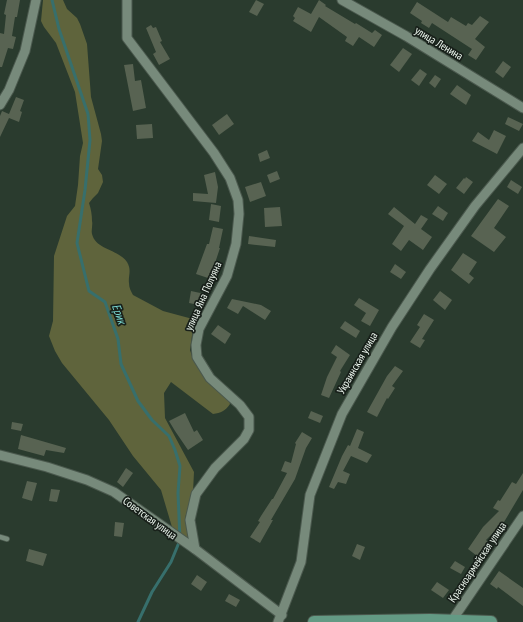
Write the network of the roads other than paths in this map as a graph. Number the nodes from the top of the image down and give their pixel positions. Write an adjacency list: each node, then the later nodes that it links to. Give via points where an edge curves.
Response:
1 (36, 0): 4 (street, via 25,51)
2 (127, 0): 11 (street, улица Яна Полуяна, via 128,38 214,153 230,178 238,200 236,244 227,276 199,329 196,345 197,357 210,378 240,405 249,417 249,430 196,494 190,520)
3 (342, 0): 5 (street, улица Ленина)
4 (0, 105)
5 (523, 108)
6 (523, 148): 12 (street, Украинская улица, via 475,206 430,269 392,327 342,414 310,495 301,562)
7 (0, 455): 11 (street, Советская улица, via 47,466 114,492)
8 (523, 516): 13 (street, Красноармейская улица)
9 (0, 537): 10 (lane)
10 (7, 539)
11 (195, 549): 12 (street, Советская улица)
12 (280, 618)
13 (452, 621): 14 (street); 15 (street)
14 (314, 622)
15 (491, 622)

